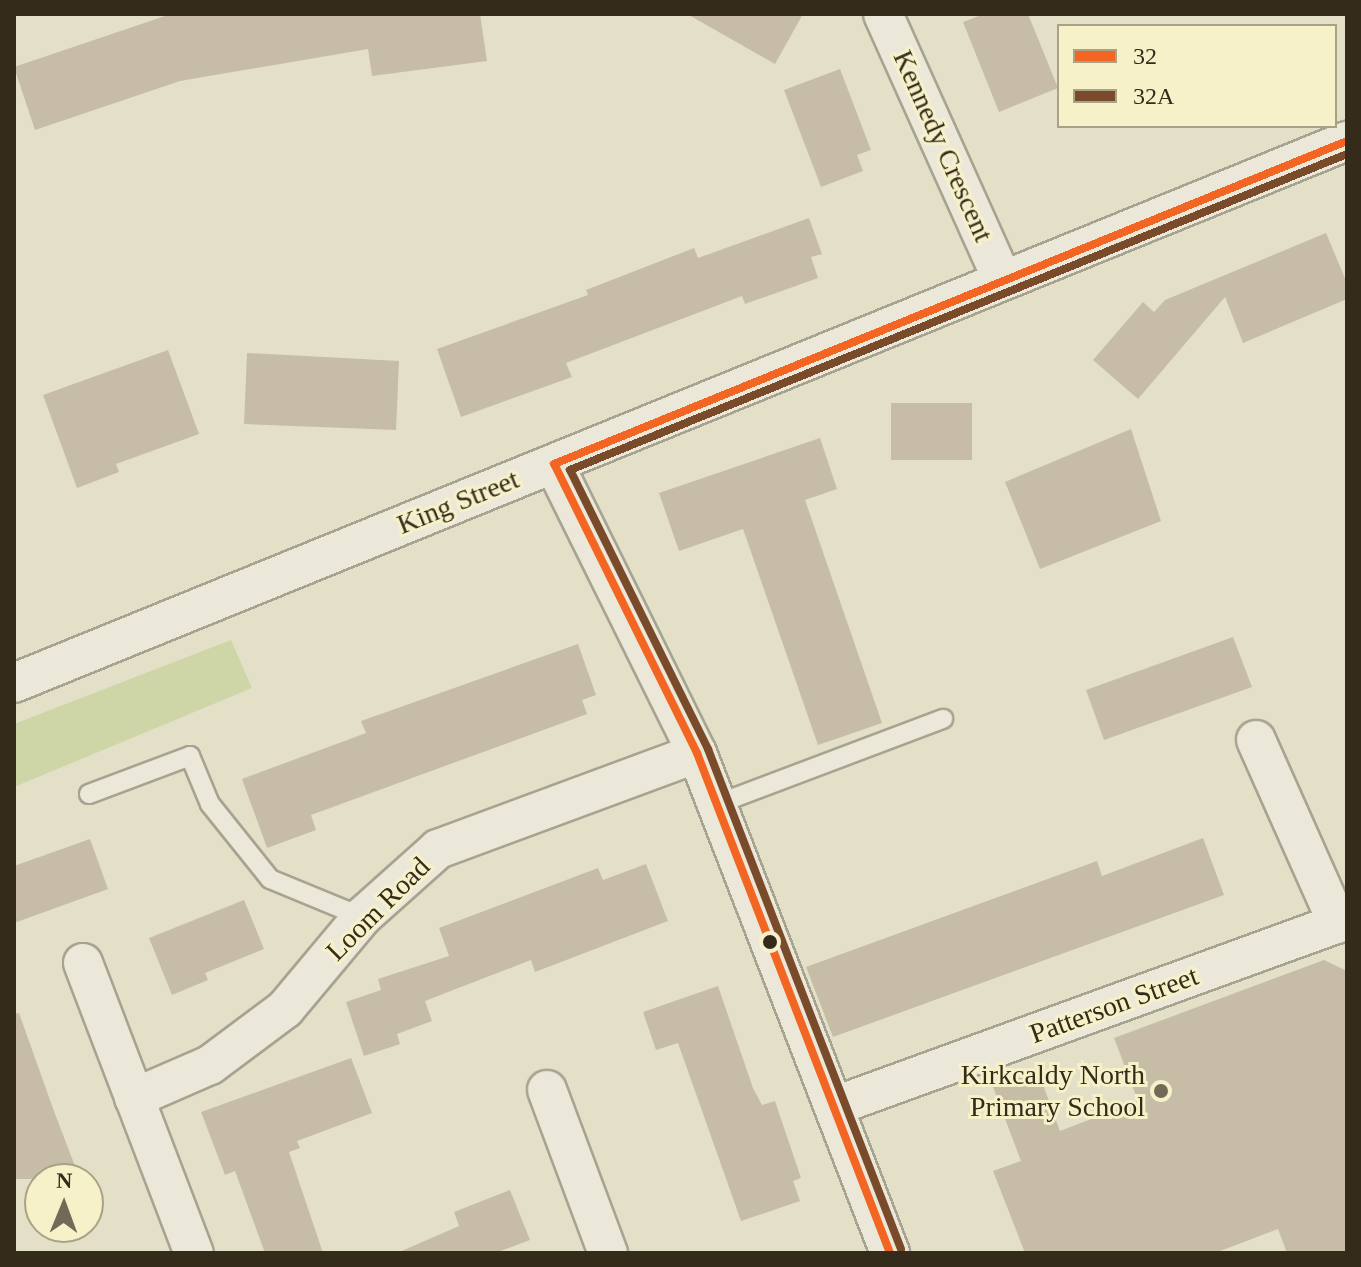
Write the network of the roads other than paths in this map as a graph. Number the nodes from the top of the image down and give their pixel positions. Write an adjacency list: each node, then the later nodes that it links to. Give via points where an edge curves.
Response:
1 (883, 14): 3 (street, Kennedy Crescent)
2 (1347, 141): 3 (street, King Street)
3 (1002, 279): 4 (street, King Street)
4 (554, 464): 5 (street, King Street); 8 (street)
5 (14, 683)
6 (943, 719): 10 (lane)
7 (1256, 740): 12 (street)
8 (697, 753): 10 (street); 11 (street, Loom Road, via 438,849)
9 (89, 794): 11 (lane, via 190,756 210,804 270,879)
10 (715, 805): 16 (street)
11 (362, 917): 15 (street, Loom Road, via 285,1009 210,1065)
12 (1342, 922): 16 (street, Patterson Street)
13 (83, 963): 15 (street)
14 (547, 1090): 18 (street)
15 (134, 1098): 17 (street)
16 (835, 1106): 19 (street)
17 (194, 1253)
18 (608, 1253)
19 (890, 1253)

